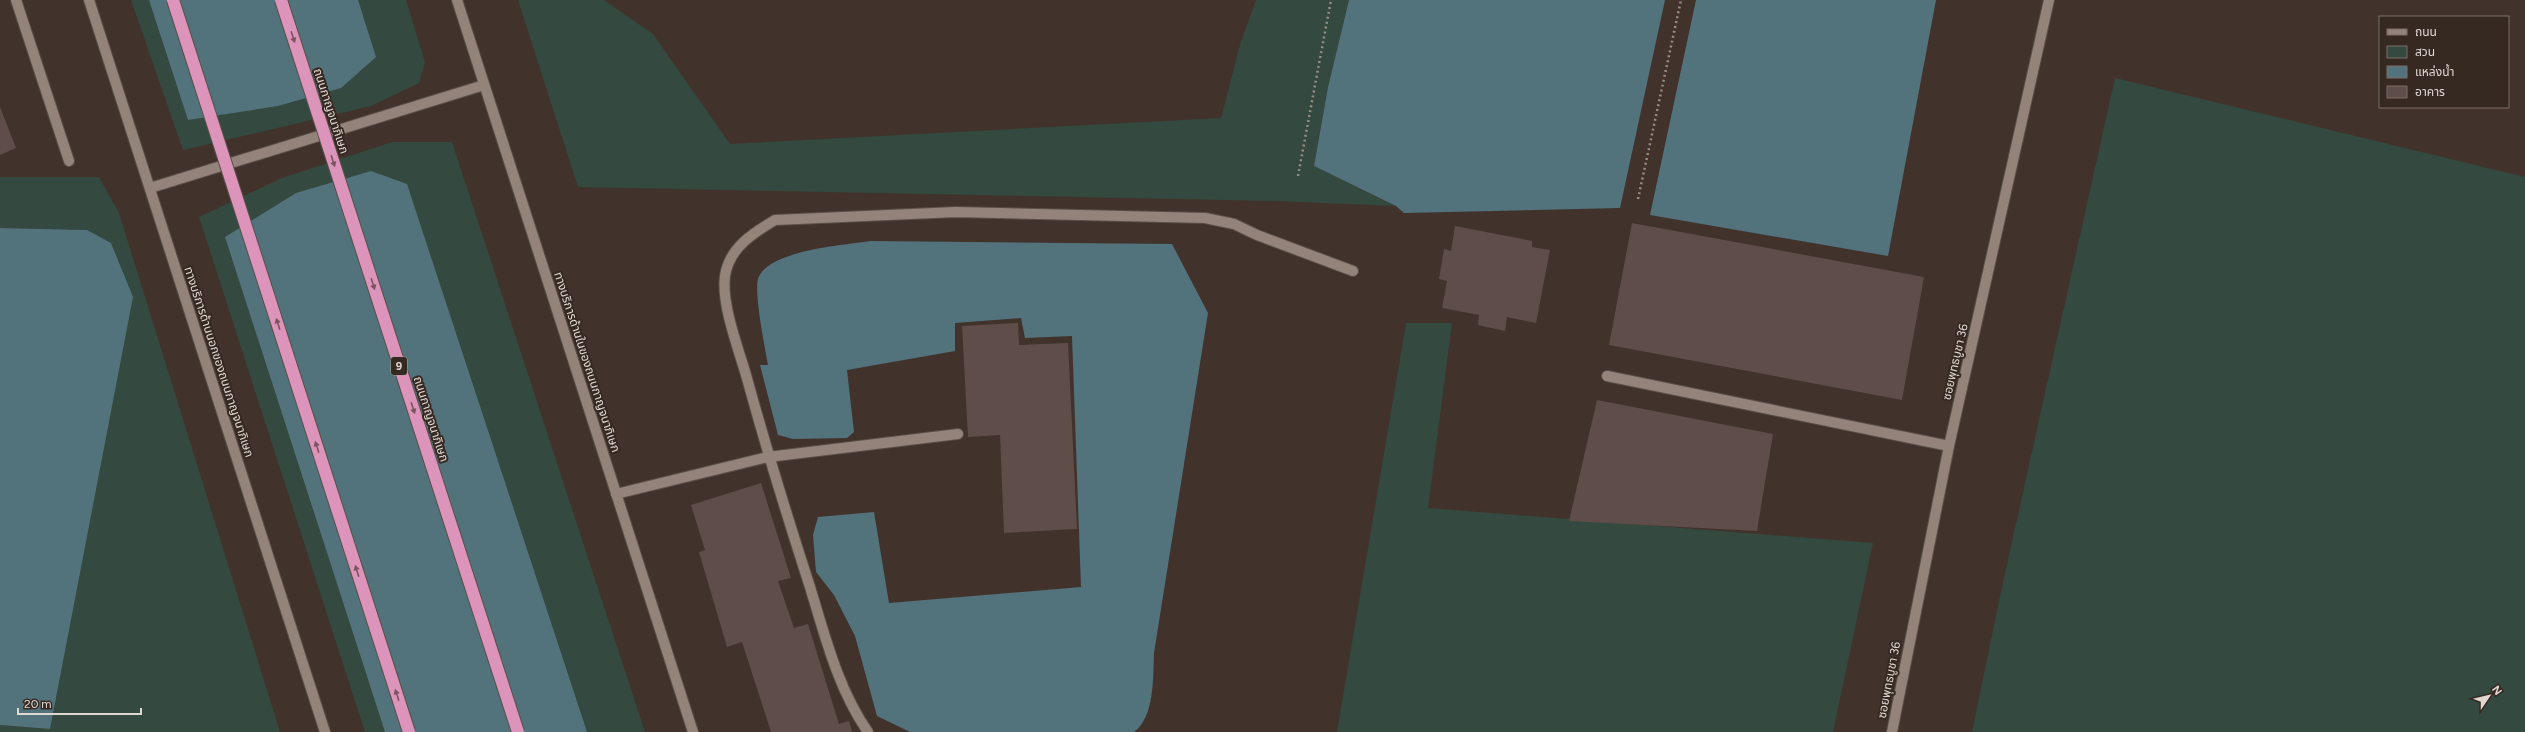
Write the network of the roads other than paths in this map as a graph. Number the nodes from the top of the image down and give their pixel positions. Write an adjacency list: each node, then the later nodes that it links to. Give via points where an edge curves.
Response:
1 (16, 0): 8 (street)
2 (88, 0): 9 (street, ทางบริการด้านนอกของถนนกาญจนาภิเษก)
3 (173, 0): 17 (highway, one-way to 3, bridge)
4 (281, 0): 18 (highway, ถนนกาญจนาภิเษก / 9, one-way to 18, bridge)
5 (456, 0): 7 (street, ทางบริการด้านในของถนนกาญจนาภิเษก)
6 (2049, 0): 13 (street, ซอยพุทธบูชา 36)
7 (484, 85): 9 (street); 15 (street, ทางบริการด้านในของถนนกาญจนาภิเษก)
8 (69, 161)
9 (150, 188): 16 (street, ทางบริการด้านนอกของถนนกาญจนาภิเษก)
10 (1353, 271): 14 (street, via 1257,236 1234,224 1205,218 956,212 775,220 751,234 734,253 725,276 727,305)
11 (1607, 376): 13 (street)
12 (958, 434): 14 (street)
13 (1949, 446): 21 (street, ซอยพุทธบูชา 36)
14 (768, 457): 15 (street); 20 (street, via 835,667)
15 (616, 494): 19 (street, ทางบริการด้านในของถนนกาญจนาภิเษก)
16 (325, 732)
17 (409, 732)
18 (518, 732)
19 (692, 732)
20 (868, 732)
21 (1892, 732)

